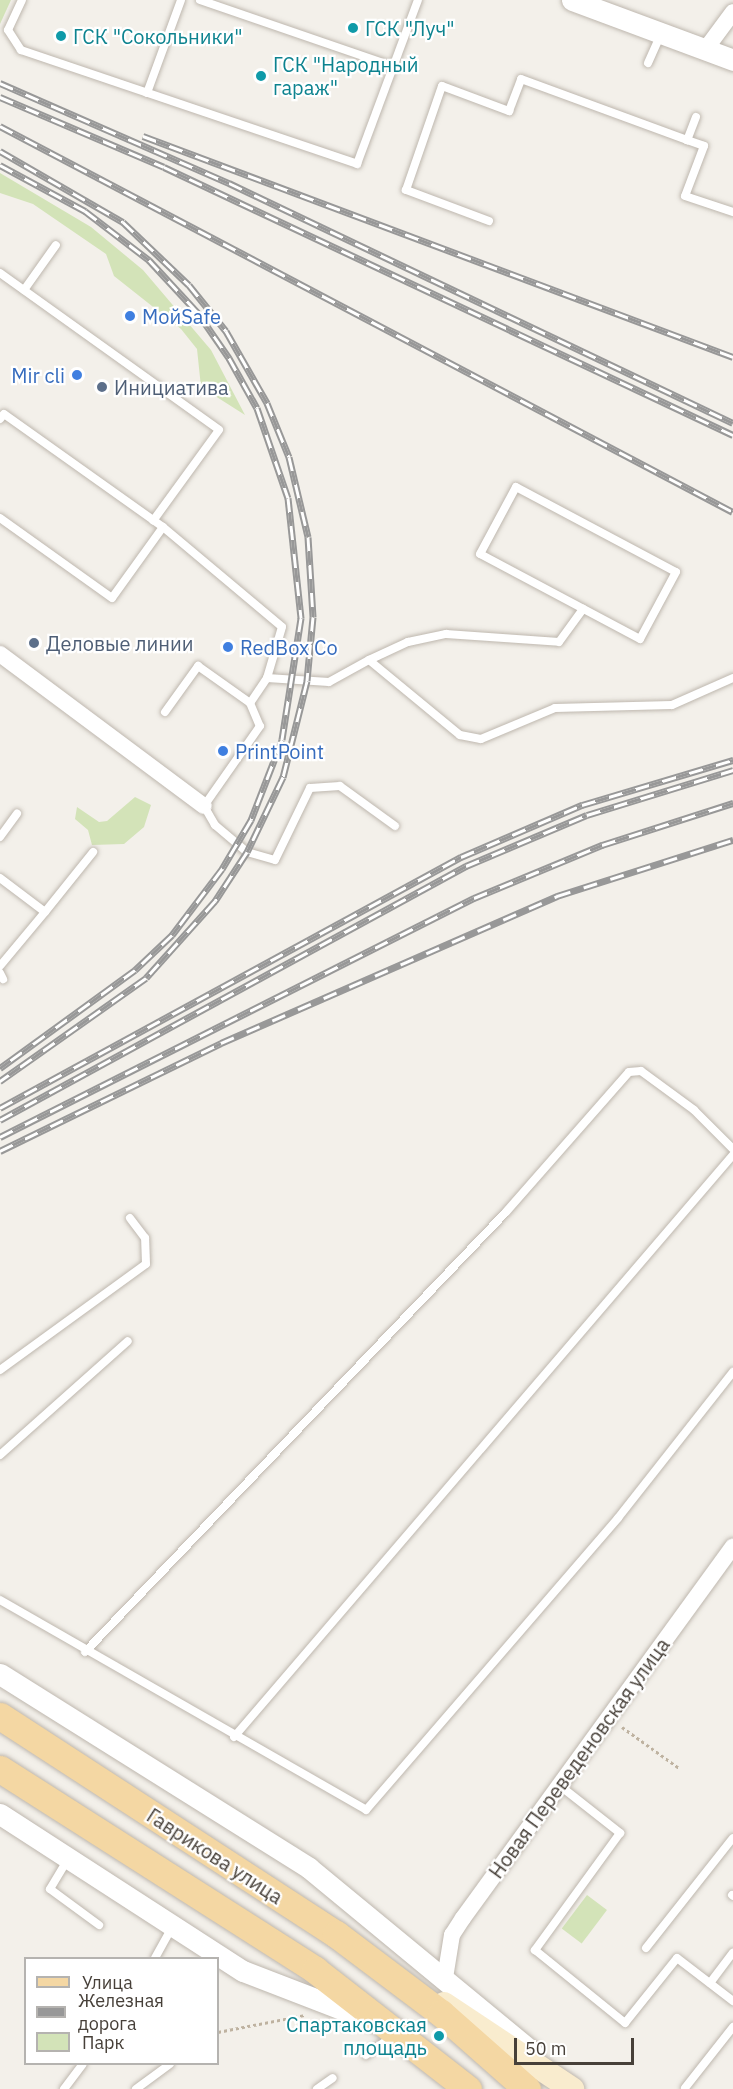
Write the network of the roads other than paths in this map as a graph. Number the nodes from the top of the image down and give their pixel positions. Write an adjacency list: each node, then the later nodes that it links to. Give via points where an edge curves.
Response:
1 (22, 0): 12 (lane, via 8,30 14,46)
2 (181, 0): 12 (lane)
3 (200, 0): 11 (lane)
4 (418, 0): 11 (lane)
5 (572, 0): 7 (street)
6 (733, 12): 8 (street)
7 (661, 33): 8 (street); 10 (lane)
8 (705, 50): 9 (street)
9 (733, 60)
10 (648, 63)
11 (392, 66): 12 (lane, via 357,164)
12 (147, 93)
13 (696, 117): 14 (lane)
14 (687, 140): 15 (lane, via 704,146 685,196); 16 (lane, via 521,79 509,111 442,87 406,190)
15 (733, 212)
16 (489, 221)
17 (56, 245): 19 (lane)
18 (0, 273): 19 (lane)
19 (24, 291): 22 (lane, via 219,430)
20 (0, 419): 22 (lane, via 4,414)
21 (0, 518): 23 (lane, via 112,598)
22 (153, 521): 23 (lane)
23 (163, 527): 27 (lane, via 279,620 279,645)
24 (583, 609): 24 (lane, via 480,554 516,487 676,572 640,639); 26 (lane, via 559,642 446,634 408,642)
25 (0, 654): 31 (street)
26 (369, 660): 27 (lane, via 329,682); 28 (lane, via 460,735 481,739 555,708 672,705)
27 (267, 678): 29 (lane)
28 (733, 678)
29 (250, 703): 30 (lane, via 198,666); 31 (lane, via 260,726)
30 (165, 712)
31 (204, 806): 33 (lane, via 223,832 266,861 275,860 310,788 340,786)
32 (17, 814): 34 (lane)
33 (395, 826)
34 (0, 837)
35 (93, 852): 37 (lane)
36 (0, 878): 37 (lane)
37 (45, 912): 38 (lane)
38 (0, 966)
39 (733, 1149): 48 (lane, via 667,1087 641,1071 629,1072 506,1212)
40 (733, 1155): 51 (lane)
41 (130, 1218): 43 (lane, via 145,1238 146,1264)
42 (128, 1341): 45 (lane)
43 (0, 1370)
44 (733, 1372): 51 (lane, via 618,1518 366,1810)
45 (0, 1455)
46 (733, 1548): 53 (street, Новая Переведеновская улица)
47 (0, 1600): 48 (lane)
48 (85, 1652): 51 (lane)
49 (0, 1674): 64 (street, via 309,1868)
50 (0, 1716): 59 (main road, Гаврикова улица)
51 (234, 1737)
52 (0, 1769): 67 (main road)
53 (559, 1785): 63 (lane, via 620,1833 535,1950 625,2023 677,1958); 64 (street, Новая Переведеновская улица, via 452,1935)
54 (0, 1814): 56 (street)
55 (733, 1838): 60 (lane)
56 (69, 1859): 57 (lane, via 50,1888); 58 (street)
57 (99, 1925)
58 (173, 1926): 62 (lane); 67 (street, via 259,1978)
59 (336, 1934): 68 (main road); 79 (main road, Гаврикова улица, via 426,2001)
60 (646, 1948)
61 (733, 1953): 63 (lane)
62 (156, 1957)
63 (710, 1983): 65 (lane)
64 (452, 1984): 68 (street); 81 (street)
65 (733, 2001)
66 (733, 2027): 74 (lane)
67 (400, 2031): 69 (lane); 73 (main road)
68 (496, 2037): 80 (street); 81 (main road)
69 (366, 2055)
70 (82, 2065): 75 (lane)
71 (169, 2065): 76 (lane)
72 (333, 2078): 77 (lane)
73 (453, 2080): 78 (main road)
74 (685, 2088)
75 (64, 2089)
76 (136, 2089)
77 (317, 2089)
78 (468, 2089)
79 (527, 2089)
80 (536, 2089)
81 (574, 2089)

